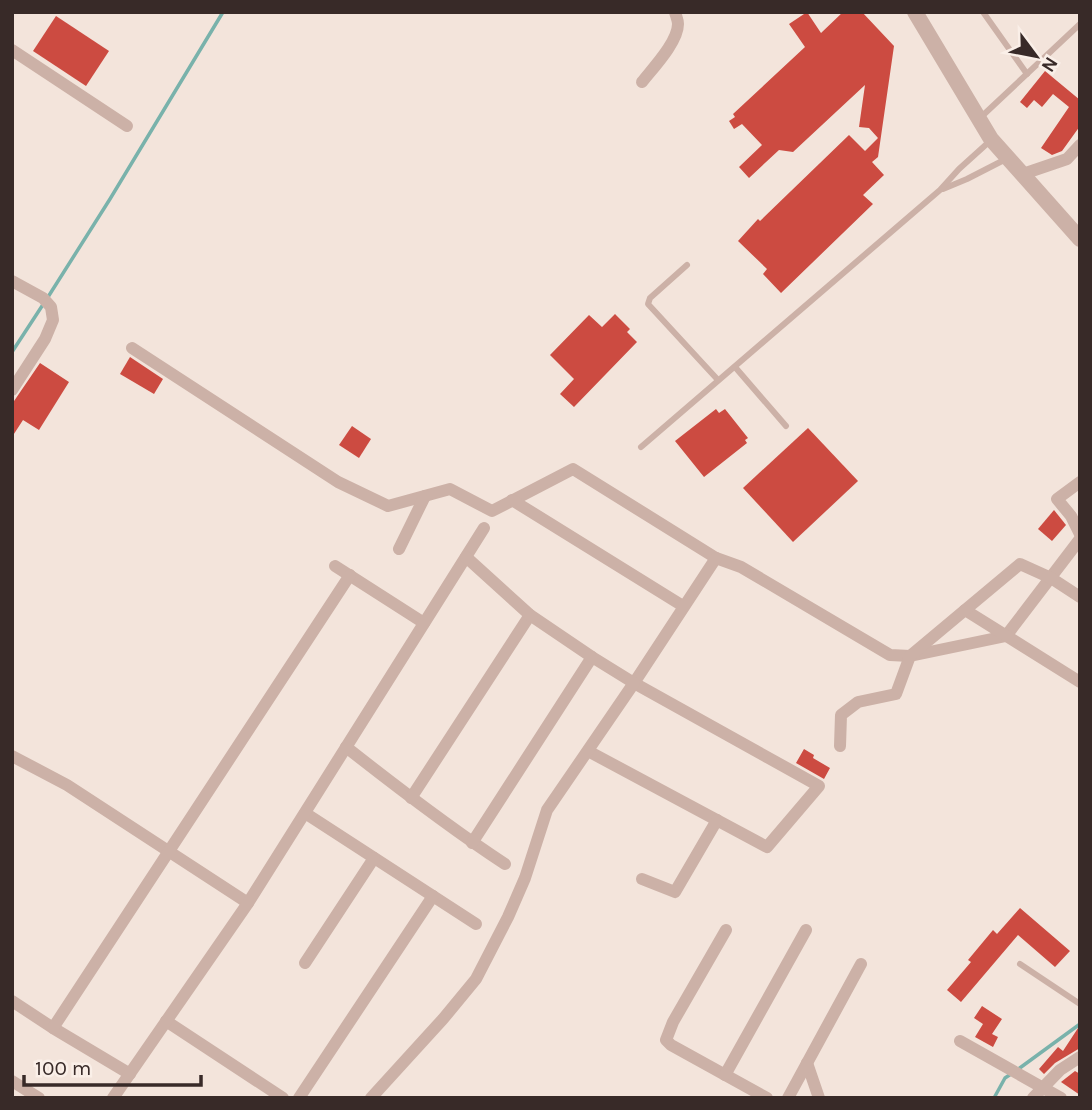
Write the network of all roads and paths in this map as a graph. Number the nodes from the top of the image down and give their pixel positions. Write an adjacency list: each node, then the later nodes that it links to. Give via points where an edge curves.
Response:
1 (675, 12): 7 (street, via 676,34)
2 (915, 12): 8 (street)
3 (983, 12): 6 (lane)
4 (1080, 24): 6 (lane)
5 (12, 50): 9 (street)
6 (1027, 74): 8 (lane)
7 (642, 82)
8 (979, 119): 10 (street)
9 (127, 126)
10 (991, 139): 12 (street); 14 (lane)
11 (1080, 145): 13 (street, via 1067,159)
12 (1008, 158): 13 (street); 14 (lane)
13 (1023, 174): 15 (street)
14 (940, 190): 19 (lane)
15 (1077, 229)
16 (687, 265): 20 (lane, via 648,304)
17 (12, 281): 21 (street, via 46,301 53,320)
18 (132, 348): 25 (street, via 338,482 388,506)
19 (735, 367): 20 (lane); 22 (lane)
20 (718, 380): 23 (lane)
21 (12, 390)
22 (786, 426)
23 (641, 447)
24 (1080, 482): 28 (street, via 1057,499)
25 (425, 496): 26 (street, via 450,489 492,511); 29 (street)
26 (512, 500): 31 (street, via 573,469); 36 (street)
27 (484, 527): 30 (street)
28 (1080, 536): 34 (street)
29 (399, 549)
30 (466, 557): 38 (street); 39 (street)
31 (716, 558): 36 (street); 41 (street, via 741,567 890,655)
32 (335, 566): 33 (street)
33 (350, 575): 39 (street); 53 (street)
34 (1051, 578): 35 (street); 37 (street, via 1020,564); 40 (street)
35 (1080, 597)
36 (683, 606): 44 (street)
37 (965, 610): 40 (street); 41 (street)
38 (530, 615): 42 (street); 49 (street)
39 (424, 623): 46 (street)
40 (1006, 636): 41 (street); 43 (street)
41 (910, 656): 45 (street, via 896,694 859,702 841,715)
42 (592, 657): 44 (street); 52 (street)
43 (1080, 682)
44 (634, 683): 47 (street); 51 (street, via 819,786 767,847)
45 (840, 746)
46 (346, 747): 49 (street); 50 (street)
47 (588, 751): 51 (street); 80 (street, via 547,810 525,878 476,979)
48 (12, 757): 53 (street, via 67,785)
49 (411, 798): 52 (street)
50 (305, 813): 54 (street); 58 (street)
51 (717, 820): 56 (street, via 675,892)
52 (472, 842): 55 (street)
53 (169, 851): 58 (street); 68 (street)
54 (374, 858): 57 (street); 62 (street)
55 (505, 864)
56 (642, 879)
57 (433, 896): 59 (street); 79 (street)
58 (248, 903): 67 (street)
59 (475, 925)
60 (726, 930): 73 (street, via 666,1040)
61 (806, 930): 73 (street)
62 (305, 963)
63 (861, 964): 71 (street)
64 (1020, 964): 66 (lane)
65 (12, 1001): 68 (street)
66 (1080, 1004)
67 (166, 1021): 72 (street); 78 (street)
68 (53, 1028): 72 (street)
69 (960, 1041): 75 (street)
70 (1080, 1056): 75 (street)
71 (807, 1063): 82 (street); 83 (street)
72 (130, 1074): 77 (street)
73 (725, 1075): 81 (street)
74 (12, 1081): 76 (street)
75 (1042, 1087): 84 (street); 85 (street)
76 (30, 1095)
77 (113, 1098)
78 (283, 1098)
79 (299, 1098)
80 (371, 1098)
81 (767, 1098)
82 (788, 1098)
83 (818, 1098)
84 (1033, 1098)
85 (1061, 1098)

